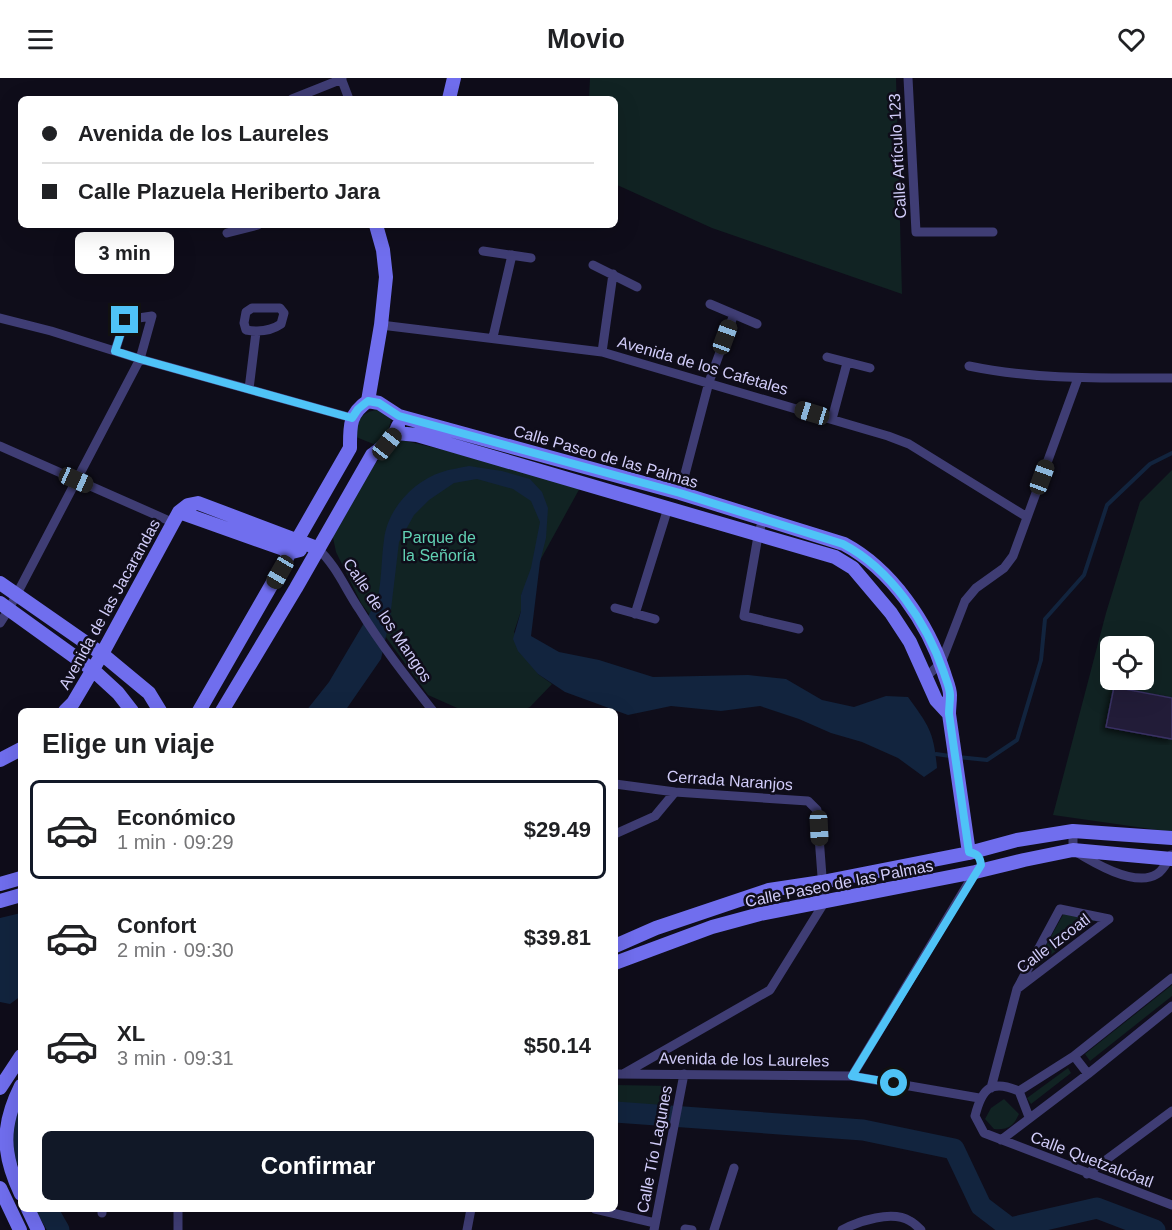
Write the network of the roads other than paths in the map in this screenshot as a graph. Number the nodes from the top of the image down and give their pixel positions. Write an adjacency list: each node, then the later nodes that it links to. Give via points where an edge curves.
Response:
1 (454, 78): 6 (street)
2 (909, 78): 9 (street, Calle Artículo 123, via 916,232)
3 (342, 79): 4 (street); 5 (street)
4 (300, 96)
5 (348, 96)
6 (450, 96)
7 (246, 228): 10 (street)
8 (377, 228): 20 (street, via 386,277)
9 (993, 232)
10 (227, 233)
11 (483, 251): 12 (street)
12 (512, 255): 13 (street); 23 (street)
13 (531, 258)
14 (593, 265): 15 (street)
15 (613, 274): 16 (street); 25 (street)
16 (637, 287)
17 (710, 304): 18 (street)
18 (734, 314): 21 (street); 33 (street)
19 (0, 318): 24 (street)
20 (381, 324): 23 (street, Avenida de los Cafetales); 35 (street)
21 (758, 324)
22 (256, 332): 34 (street)
23 (493, 337): 25 (street, Avenida de los Cafetales)
24 (115, 351): 27 (street); 27 (street, via 125,320 152,316)
25 (602, 352): 33 (street, Avenida de los Cafetales)
26 (827, 357): 28 (street)
27 (140, 359): 34 (street); 41 (street)
28 (847, 363): 30 (street); 38 (street)
29 (969, 366): 31 (street, via 1005,373)
30 (870, 368)
31 (1078, 378): 32 (street); 47 (street)
32 (1172, 378)
33 (709, 382): 38 (street, Avenida de los Cafetales); 43 (street)
34 (249, 389): 37 (street)
35 (368, 401): 36 (street, Calle Paseo de las Palmas); 37 (street)
36 (399, 416): 39 (street); 42 (street, Calle Paseo de las Palmas)
37 (352, 418): 50 (street, via 350,448)
38 (832, 419): 47 (street, Avenida de los Cafetales, via 909,444)
39 (396, 433): 44 (street, Calle Paseo de las Palmas, via 417,435); 51 (street, via 372,455)
40 (0, 446): 41 (street)
41 (76, 480): 46 (street); 53 (street)
42 (638, 482): 43 (street, Calle Paseo de las Palmas); 44 (street)
43 (680, 493): 48 (street, Calle Paseo de las Palmas)
44 (633, 498): 45 (street, Calle Paseo de las Palmas)
45 (668, 508): 49 (street, Calle Paseo de las Palmas); 56 (street)
46 (177, 517): 50 (street, via 188,505 198,503); 60 (street, Avenida de las Jacarandas)
47 (1028, 517): 61 (street, via 1013,556 1004,568 965,601)
48 (763, 519): 49 (street); 61 (street, Calle Paseo de las Palmas, via 843,544 861,554 906,601)
49 (758, 536): 59 (street, via 744,616); 63 (street, Calle Paseo de las Palmas, via 835,558 853,568 891,613)
50 (295, 545): 51 (street); 67 (street)
51 (317, 548): 68 (street); 69 (street, Calle de los Mangos, via 329,559 358,609)
52 (0, 583): 53 (street)
53 (17, 594): 54 (street); 60 (street)
54 (5, 606): 58 (street); 62 (street)
55 (615, 608): 56 (street)
56 (635, 614): 57 (street)
57 (655, 619)
58 (0, 623)
59 (799, 629)
60 (102, 654): 62 (street, Avenida de las Jacarandas); 66 (street, via 149,693)
61 (940, 663): 63 (street); 70 (street, Calle Paseo de las Palmas, via 950,693)
62 (93, 669): 64 (street, Avenida de las Jacarandas); 65 (street)
63 (926, 677): 70 (street, Calle Paseo de las Palmas, via 936,700)
64 (68, 708)
65 (130, 708)
66 (158, 708)
67 (201, 708)
68 (224, 708)
69 (431, 708)
70 (949, 714): 79 (street, Calle Paseo de las Palmas)
71 (18, 751): 72 (street)
72 (0, 760)
73 (618, 784): 74 (street, Cerrada Naranjos)
74 (675, 792): 76 (street, via 655,816); 83 (street, Cerrada Naranjos, via 813,804 817,810)
75 (1073, 831): 77 (street, Calle Paseo de las Palmas); 78 (street); 79 (street, Calle Paseo de las Palmas)
76 (618, 833)
77 (1172, 838)
78 (1074, 850): 80 (street, Calle Paseo de las Palmas); 80 (street, Calle Paseo de las Palmas, via 1097,866 1130,877 1157,874); 81 (street, Calle Paseo de las Palmas)
79 (969, 852): 81 (street, via 980,858 981,865); 83 (street, Calle Paseo de las Palmas)
80 (1171, 857)
81 (975, 873): 87 (street, Calle Paseo de las Palmas); 98 (street)
82 (18, 879): 84 (street)
83 (822, 882): 87 (street, Cerrada Naranjos); 88 (street, Calle Paseo de las Palmas, via 769,890)
84 (0, 884)
85 (18, 896): 86 (street)
86 (0, 901)
87 (824, 903): 89 (street, Calle Paseo de las Palmas, via 712,927); 95 (street, via 770,990)
88 (618, 944)
89 (618, 962)
90 (1172, 978): 93 (street)
91 (1017, 989): 91 (street, Calle Izcoatl, via 1100,926 1109,919 1060,909); 99 (street, Calle Izcoatl)
92 (1172, 1006): 97 (street)
93 (1074, 1056): 97 (street); 101 (street)
94 (18, 1061): 100 (street)
95 (620, 1073): 96 (street, Avenida de los Laureles)
96 (684, 1074): 98 (street, Avenida de los Laureles); 117 (street, Calle Tío Lagunes)
97 (1088, 1074): 106 (street)
98 (852, 1076): 103 (street, Avenida de los Laureles)
99 (991, 1088): 101 (street, via 1006,1085); 103 (street)
100 (0, 1090): 104 (street)
101 (1019, 1091): 106 (street)
102 (18, 1092): 104 (street)
103 (979, 1098): 107 (street, via 975,1116 984,1133)
104 (14, 1099): 111 (street, via 6,1126 6,1146 10,1171)
105 (1172, 1111): 109 (street)
106 (1029, 1117): 107 (street)
107 (1001, 1140): 109 (street, Calle Quetzalcóatl)
108 (734, 1168): 122 (street)
109 (1087, 1174): 112 (street, Calle Quetzalcóatl)
110 (0, 1188): 118 (street)
111 (18, 1188)
112 (1172, 1205)
113 (29, 1212): 119 (street)
114 (178, 1212): 120 (street)
115 (470, 1212): 121 (street)
116 (605, 1212): 117 (street)
117 (654, 1227)
118 (20, 1230)
119 (38, 1230)
120 (178, 1230)
121 (467, 1230)
122 (714, 1230)
123 (842, 1230): 124 (street, via 891,1217 909,1220)
124 (921, 1230)

